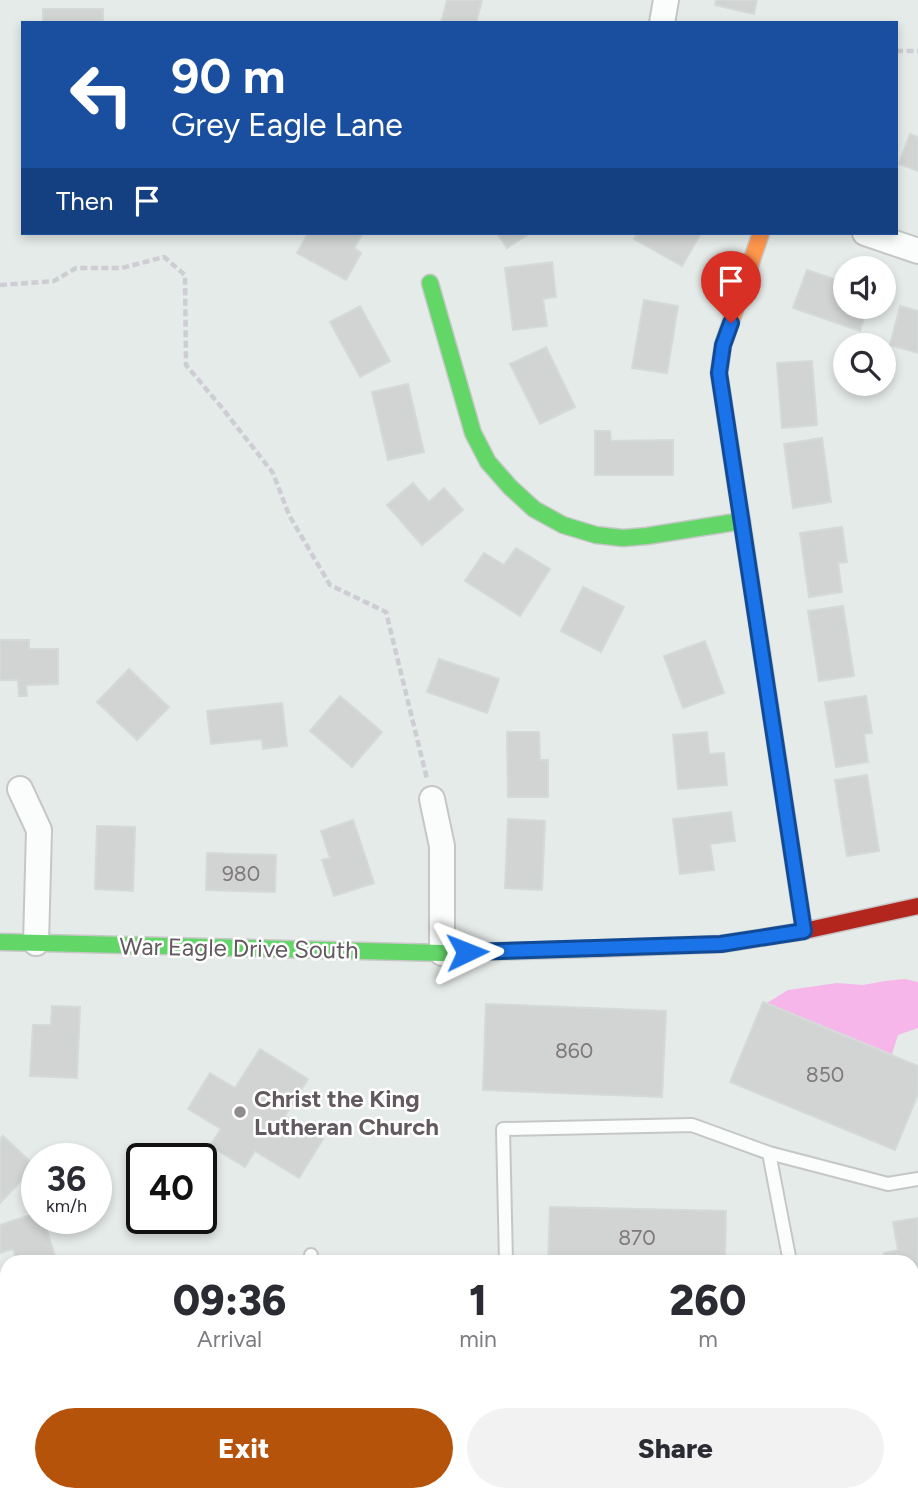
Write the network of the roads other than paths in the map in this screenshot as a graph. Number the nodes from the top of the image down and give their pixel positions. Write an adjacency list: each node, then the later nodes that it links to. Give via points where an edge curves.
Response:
1 (666, 0): 2 (street)
2 (662, 21)
3 (760, 235): 7 (street, via 723,345 719,373)
4 (871, 235): 5 (street)
5 (918, 251)
6 (430, 283): 7 (street, via 473,433 488,462 534,509 563,525 622,538)
7 (742, 521): 11 (street)
8 (20, 789): 13 (street, via 39,830)
9 (432, 799): 14 (street, via 442,846)
10 (918, 906): 11 (street, War Eagle Drive South)
11 (804, 931): 14 (street, War Eagle Drive South, via 721,944)
12 (0, 942): 13 (street, War Eagle Drive South)
13 (36, 943): 14 (street, War Eagle Drive South)
14 (442, 953)
15 (769, 1153): 16 (lane, via 888,1184); 17 (lane, via 692,1125 503,1129); 18 (lane)
16 (918, 1179)
17 (506, 1255)
18 (789, 1255)

